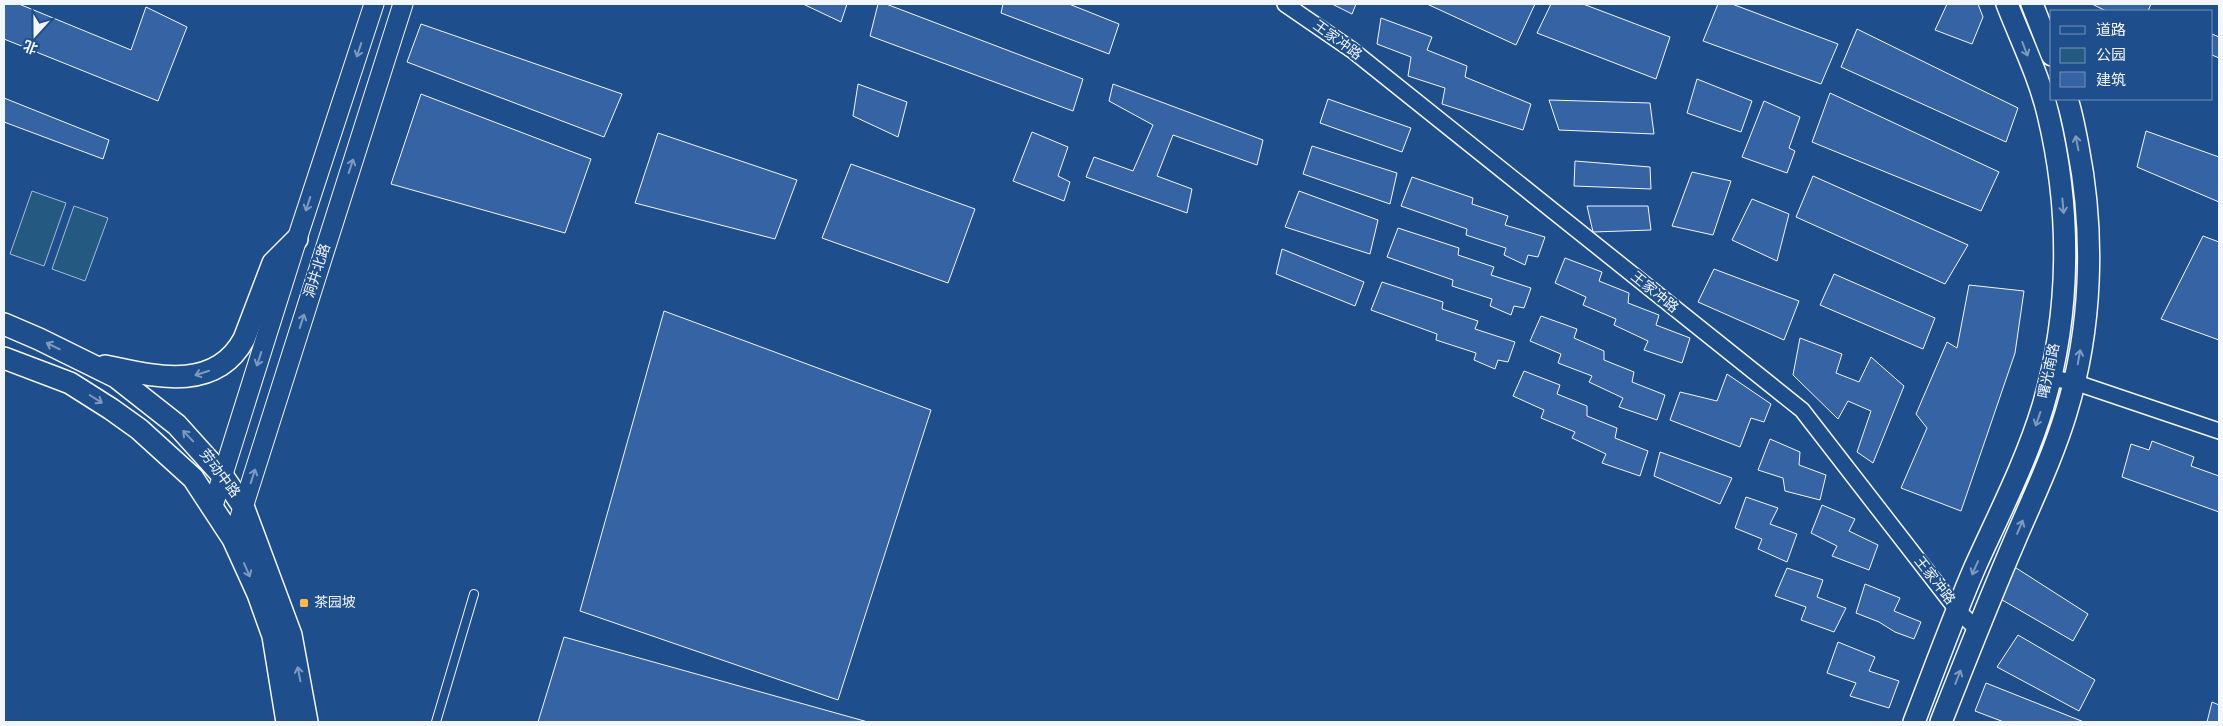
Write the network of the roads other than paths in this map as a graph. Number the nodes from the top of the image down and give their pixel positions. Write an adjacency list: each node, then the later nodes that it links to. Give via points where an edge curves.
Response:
1 (374, 4): 8 (street, one-way to 8)
2 (403, 4): 17 (street, 洞井北路, one-way to 2)
3 (1285, 4): 20 (street, 王家冲路, via 1352,50 1802,410)
4 (2007, 4): 12 (main road, 曙光南路, one-way to 12, via 2048,113 2063,205 2064,289)
5 (2032, 4): 6 (main road)
6 (2050, 50)
7 (2067, 100): 13 (main road, 曙光南路, one-way to 7, via 2087,296 2089,253 2083,170)
8 (297, 239): 11 (main road, one-way to 11, via 273,263 240,348 221,365 182,378 156,377); 15 (street, one-way to 15)
9 (4, 324): 11 (main road, 劳动中路, one-way to 9)
10 (4, 358): 16 (main road, 劳动中路, one-way to 16, via 70,383 118,414 193,478)
11 (86, 362): 15 (main road, 劳动中路, one-way to 11, via 177,425 116,377)
12 (2050, 378): 13 (street); 20 (main road, 曙光南路, one-way to 20, via 2030,442)
13 (2074, 382): 14 (street); 21 (main road, 曙光南路, one-way to 13, via 2052,452)
14 (2219, 431)
15 (222, 475): 16 (street); 17 (main road, 劳动中路)
16 (213, 506): 18 (main road, 劳动中路)
17 (243, 506): 18 (street, 洞井北路); 23 (main road, 劳动中路, one-way to 17, via 291,635)
18 (233, 539): 22 (main road, 劳动中路, one-way to 22, via 258,594 272,636)
19 (474, 594): 24 (lane)
20 (1956, 610): 21 (street, 王家冲路); 25 (main road, 曙光南路)
21 (1977, 630): 26 (main road, 曙光南路, one-way to 21)
22 (287, 722)
23 (307, 722)
24 (436, 722)
25 (1914, 722)
26 (1941, 722)

